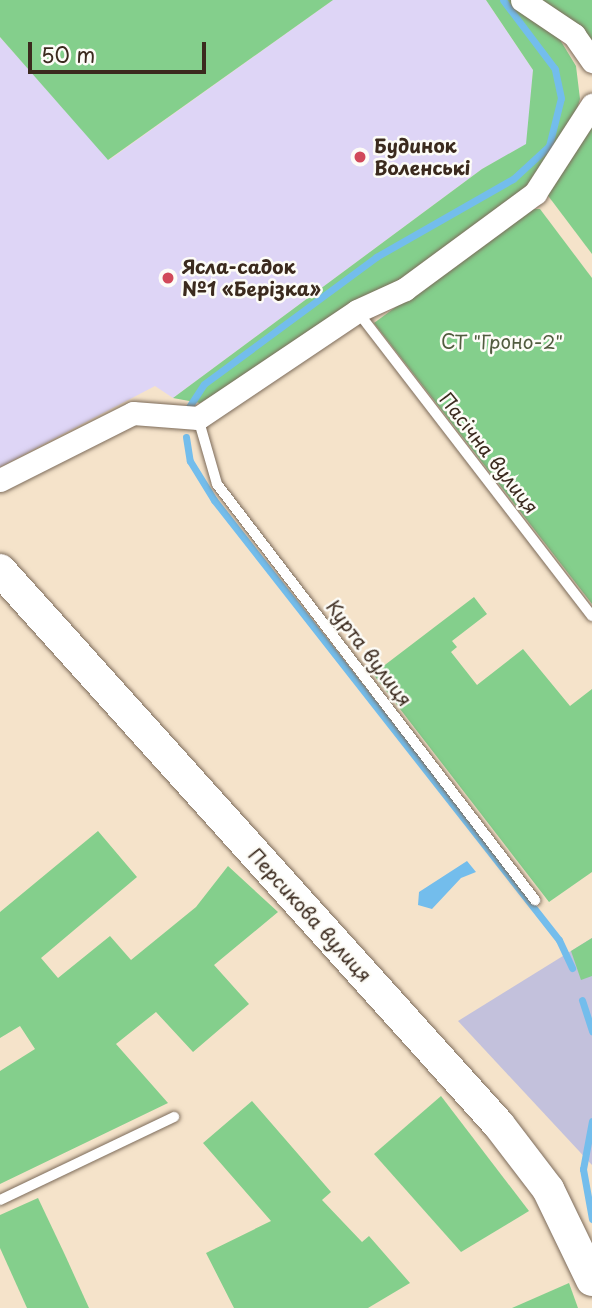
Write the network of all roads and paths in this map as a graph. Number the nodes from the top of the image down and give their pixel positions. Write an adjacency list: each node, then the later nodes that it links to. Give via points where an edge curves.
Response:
1 (522, 0): 2 (street, via 574,35)
2 (592, 61)
3 (592, 105): 4 (street, via 535,193 405,289)
4 (357, 312): 5 (street); 8 (lane, Пасічна вулиця)
5 (198, 418): 6 (street, via 133,413); 9 (lane, Курта вулиця, via 203,454 217,484)
6 (0, 480)
7 (0, 570): 12 (main road, Персикова вулиця, via 499,1125 548,1189)
8 (592, 616)
9 (535, 900)
10 (174, 1117): 11 (lane)
11 (0, 1200)
12 (592, 1280)

